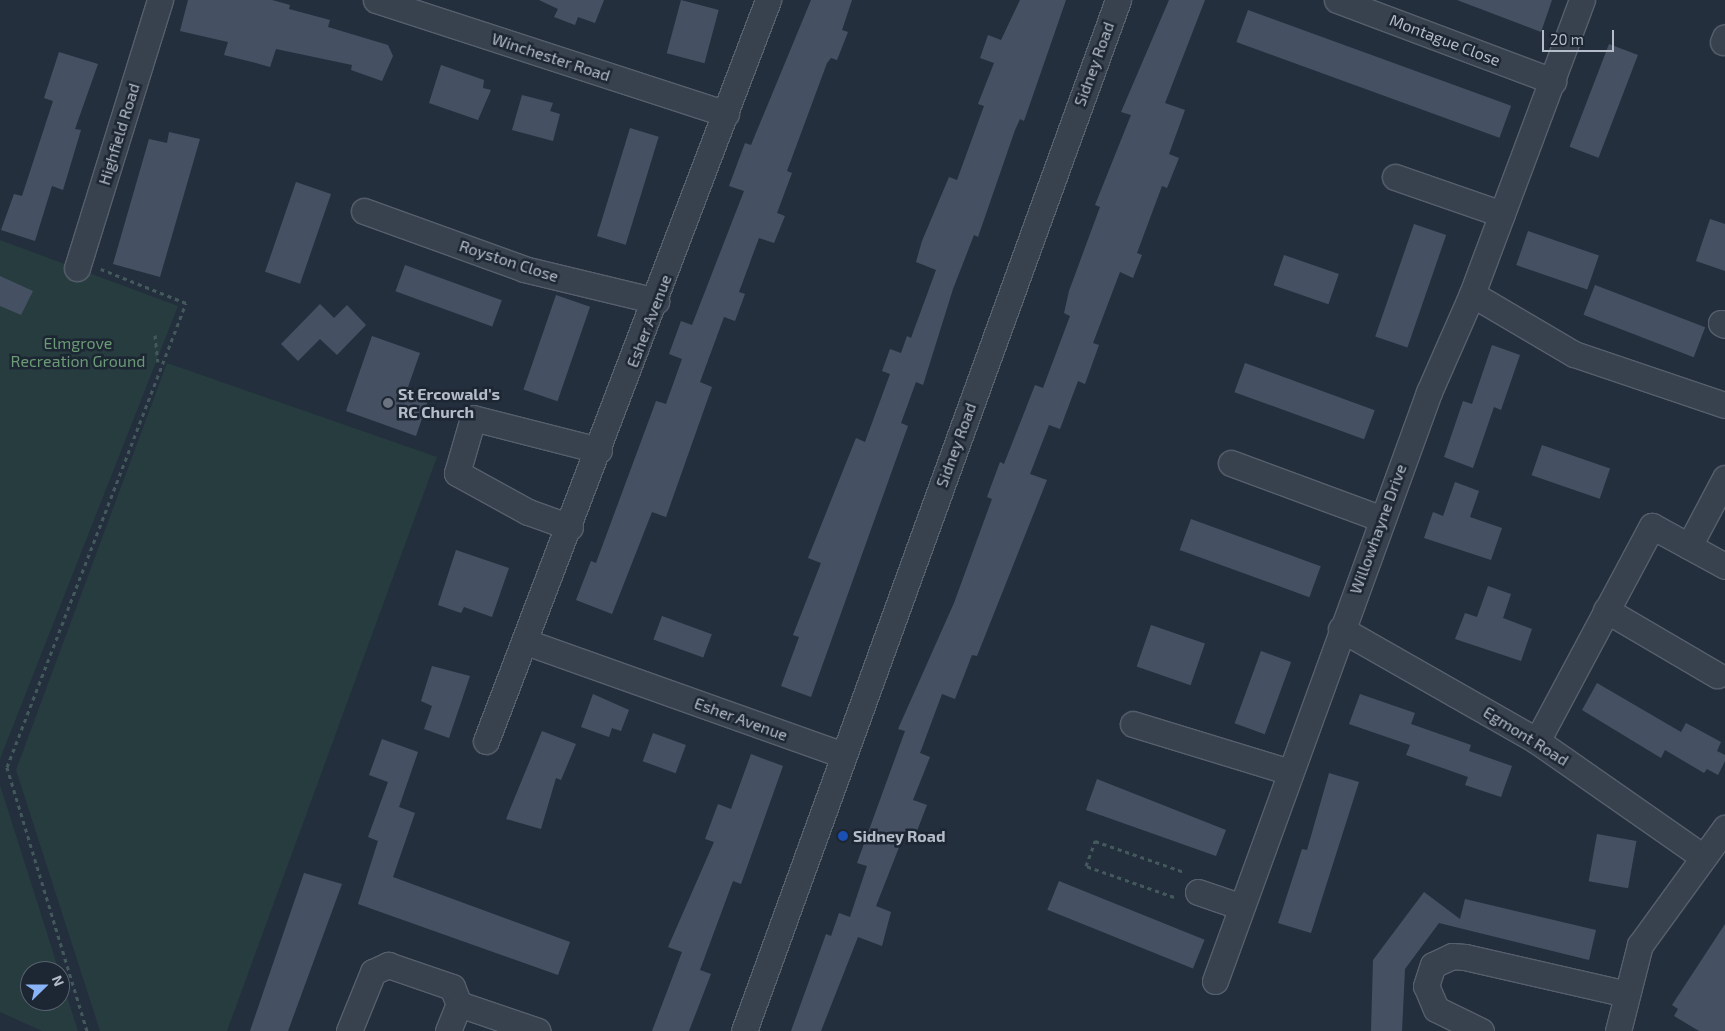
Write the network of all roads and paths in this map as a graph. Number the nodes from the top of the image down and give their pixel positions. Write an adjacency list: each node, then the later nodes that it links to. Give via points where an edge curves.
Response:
1 (160, 0): 13 (street, Highfield Road)
2 (376, 0): 9 (street, Winchester Road)
3 (768, 0): 9 (street, Esher Avenue)
4 (1118, 0): 33 (street, Sidney Road)
5 (1337, 0): 7 (street, Montague Close)
6 (1582, 0): 8 (street, Willowhayne Drive)
7 (1364, 4): 8 (street, Montague Close)
8 (1553, 80): 12 (street, Willowhayne Drive)
9 (726, 114): 15 (street, Esher Avenue)
10 (1395, 178): 12 (street)
11 (364, 211): 15 (street, Royston Close, via 524,269)
12 (1502, 214): 14 (street, Willowhayne Drive)
13 (78, 264): 35 (path, via 186,303)
14 (1472, 294): 18 (street, via 1574,354); 22 (street, Willowhayne Drive, via 1429,392)
15 (656, 301): 19 (street, Esher Avenue)
16 (155, 334): 17 (path)
17 (158, 362)
18 (1725, 405)
19 (599, 450): 23 (street, Esher Avenue); 23 (street, via 473,418 457,473 528,512)
20 (1231, 463): 22 (street)
21 (1725, 478): 24 (street)
22 (1382, 519): 27 (street, Willowhayne Drive)
23 (570, 527): 28 (street, Esher Avenue)
24 (1689, 546): 25 (street); 26 (street, via 1652,526)
25 (1725, 566)
26 (1606, 610): 29 (street); 32 (street)
27 (1341, 629): 32 (street, Egmont Road); 36 (street, Willowhayne Drive)
28 (526, 642): 31 (street, Esher Avenue); 33 (street, Esher Avenue)
29 (1717, 675)
30 (1133, 724): 36 (street)
31 (486, 741)
32 (1538, 741): 38 (street, Egmont Road)
33 (844, 756): 48 (street, Sidney Road)
34 (0, 767): 35 (path)
35 (7, 767): 44 (path)
36 (1290, 772): 40 (street, Willowhayne Drive)
37 (1725, 828): 38 (street)
38 (1703, 857): 42 (street, via 1652,923 1640,945)
39 (1189, 889): 39 (path, via 1086,866 1095,841); 40 (street)
40 (1242, 907): 41 (street, Willowhayne Drive)
41 (1215, 981)
42 (1627, 994): 49 (street, via 1464,957 1452,956 1433,966 1426,986 1436,1008); 50 (street)
43 (460, 1004): 45 (street, via 452,987 388,965 373,972); 46 (street); 47 (street)
44 (87, 1031)
45 (350, 1031)
46 (448, 1031)
47 (538, 1031)
48 (744, 1031)
49 (1481, 1031)
50 (1618, 1031)

